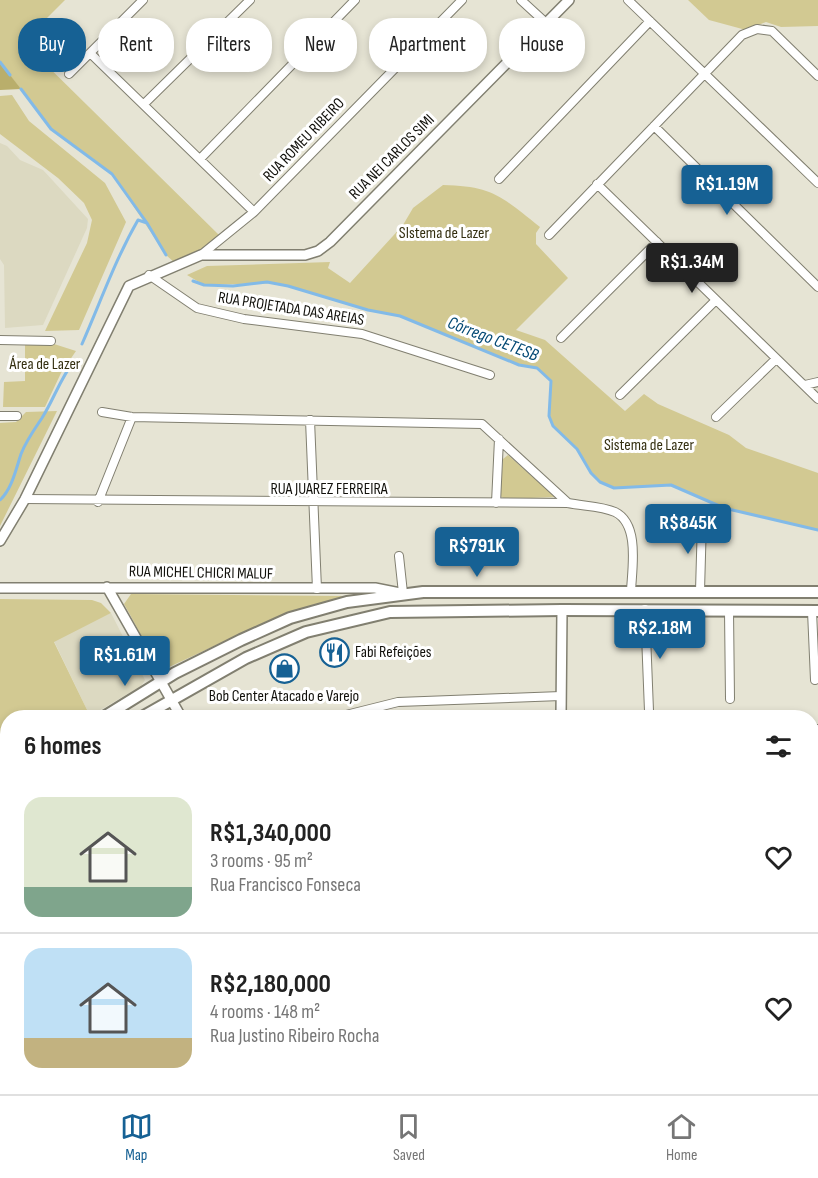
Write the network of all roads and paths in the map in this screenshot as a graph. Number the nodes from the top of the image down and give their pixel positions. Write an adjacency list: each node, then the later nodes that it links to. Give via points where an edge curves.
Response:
1 (143, 0): 11 (street)
2 (250, 0): 16 (street)
3 (355, 0): 18 (street)
4 (462, 0): 22 (street, RUA ROMEU RIBEIRO)
5 (521, 0): 8 (street)
6 (569, 0): 9 (street, RUA NEI CARLOS SIMI)
7 (628, 0): 10 (street)
8 (541, 18)
9 (551, 18)
10 (650, 21): 13 (street); 19 (street)
11 (90, 53): 14 (street); 16 (street)
12 (499, 71): 25 (street, RUA NEI CARLOS SIMI, via 318,251 305,255)
13 (706, 73): 15 (street, via 742,35 757,29 772,31); 17 (street); 20 (street)
14 (69, 74)
15 (818, 76)
16 (144, 105): 18 (street)
17 (654, 126): 21 (street); 27 (street)
18 (200, 159): 22 (street)
19 (499, 179)
20 (818, 183)
21 (597, 184): 23 (street); 24 (street)
22 (254, 212): 25 (street, RUA ROMEU RIBEIRO)
23 (549, 234)
24 (657, 242): 28 (street); 29 (street)
25 (198, 256): 26 (street, RUA ROMEU RIBEIRO)
26 (150, 275): 33 (street, RUA PROJETADA DAS AREIAS, via 197,308 244,319 362,334); 45 (street, via 123,292)
27 (817, 284)
28 (716, 300): 32 (street); 36 (street)
29 (561, 339)
30 (0, 340): 31 (street)
31 (51, 341)
32 (776, 359): 35 (street); 42 (street)
33 (490, 375)
34 (818, 382): 35 (street)
35 (805, 385): 37 (street)
36 (620, 395)
37 (818, 399)
38 (102, 412): 41 (street)
39 (0, 416): 40 (street)
40 (16, 416)
41 (132, 417): 43 (street); 46 (street)
42 (716, 417)
43 (310, 420): 44 (street, via 482,424); 47 (street)
44 (500, 439): 48 (street); 49 (street)
45 (25, 499): 46 (street, RUA JUAREZ FERREIRA); 51 (street)
46 (98, 502): 47 (street, RUA JUAREZ FERREIRA)
47 (312, 503): 48 (street, RUA JUAREZ FERREIRA); 55 (street)
48 (496, 503): 49 (street, RUA JUAREZ FERREIRA)
49 (568, 503): 56 (street, RUA JUAREZ FERREIRA, via 615,512 626,524 632,538)
50 (702, 520): 57 (street)
51 (0, 541)
52 (399, 556): 59 (street)
53 (107, 587): 54 (street, RUA MICHEL CHICRI MALUF); 55 (street, RUA MICHEL CHICRI MALUF); 64 (street)
54 (0, 588)
55 (317, 589): 59 (street, RUA MICHEL CHICRI MALUF, via 375,588)
56 (631, 591): 57 (main road); 59 (main road)
57 (700, 591): 58 (main road)
58 (818, 592)
59 (402, 593): 64 (main road, via 347,602 290,618)
60 (562, 609): 61 (main road); 66 (street); 67 (main road, via 409,612 364,617 296,636)
61 (645, 609): 62 (main road); 74 (street)
62 (729, 610): 63 (main road); 68 (street)
63 (815, 611): 65 (street)
64 (161, 681): 67 (street); 69 (main road)
65 (815, 681)
66 (561, 696): 72 (street, via 398,702); 73 (street)
67 (171, 699): 70 (main road); 71 (street)
68 (730, 699)
69 (115, 710)
70 (153, 710)
71 (177, 710)
72 (366, 710)
73 (561, 710)
74 (649, 710)

